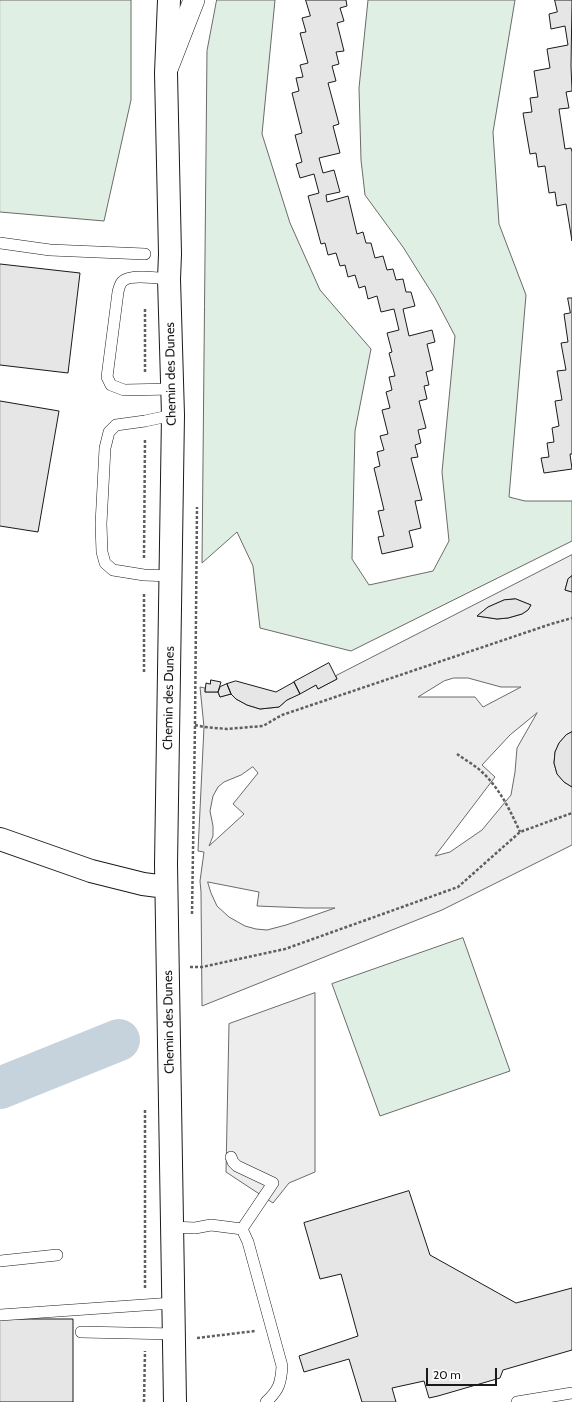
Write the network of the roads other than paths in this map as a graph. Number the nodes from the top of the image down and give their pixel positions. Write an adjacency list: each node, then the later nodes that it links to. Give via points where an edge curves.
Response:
1 (169, 0): 3 (street)
2 (194, 0): 3 (street, Chemin des Dunes)
3 (166, 73): 6 (street, Chemin des Dunes)
4 (0, 243): 5 (lane, via 50,250)
5 (145, 254)
6 (169, 279): 7 (street, Chemin des Dunes); 7 (lane, via 145,277 122,281 118,292 107,377 111,386 124,390)
7 (173, 389): 8 (street, Chemin des Dunes)
8 (173, 415): 9 (street, Chemin des Dunes); 9 (lane, via 145,422 116,425 110,432 105,448 101,524 102,552 105,563 113,570)
9 (171, 576): 11 (street, Chemin des Dunes)
10 (0, 839): 11 (street, via 91,871)
11 (166, 887): 13 (street, Chemin des Dunes)
12 (231, 1156): 14 (lane, via 237,1166 273,1183)
13 (171, 1227): 14 (lane, via 195,1228 211,1225); 17 (street, Chemin des Dunes)
14 (242, 1229): 23 (lane, via 248,1242 282,1366 281,1382 274,1395)
15 (57, 1255): 16 (lane)
16 (0, 1261)
17 (173, 1302): 18 (lane); 20 (street, Chemin des Dunes)
18 (0, 1315)
19 (81, 1332): 20 (lane)
20 (174, 1334): 22 (street, Chemin des Dunes)
21 (572, 1393): 24 (lane)
22 (175, 1402)
23 (266, 1402)
24 (517, 1402)

